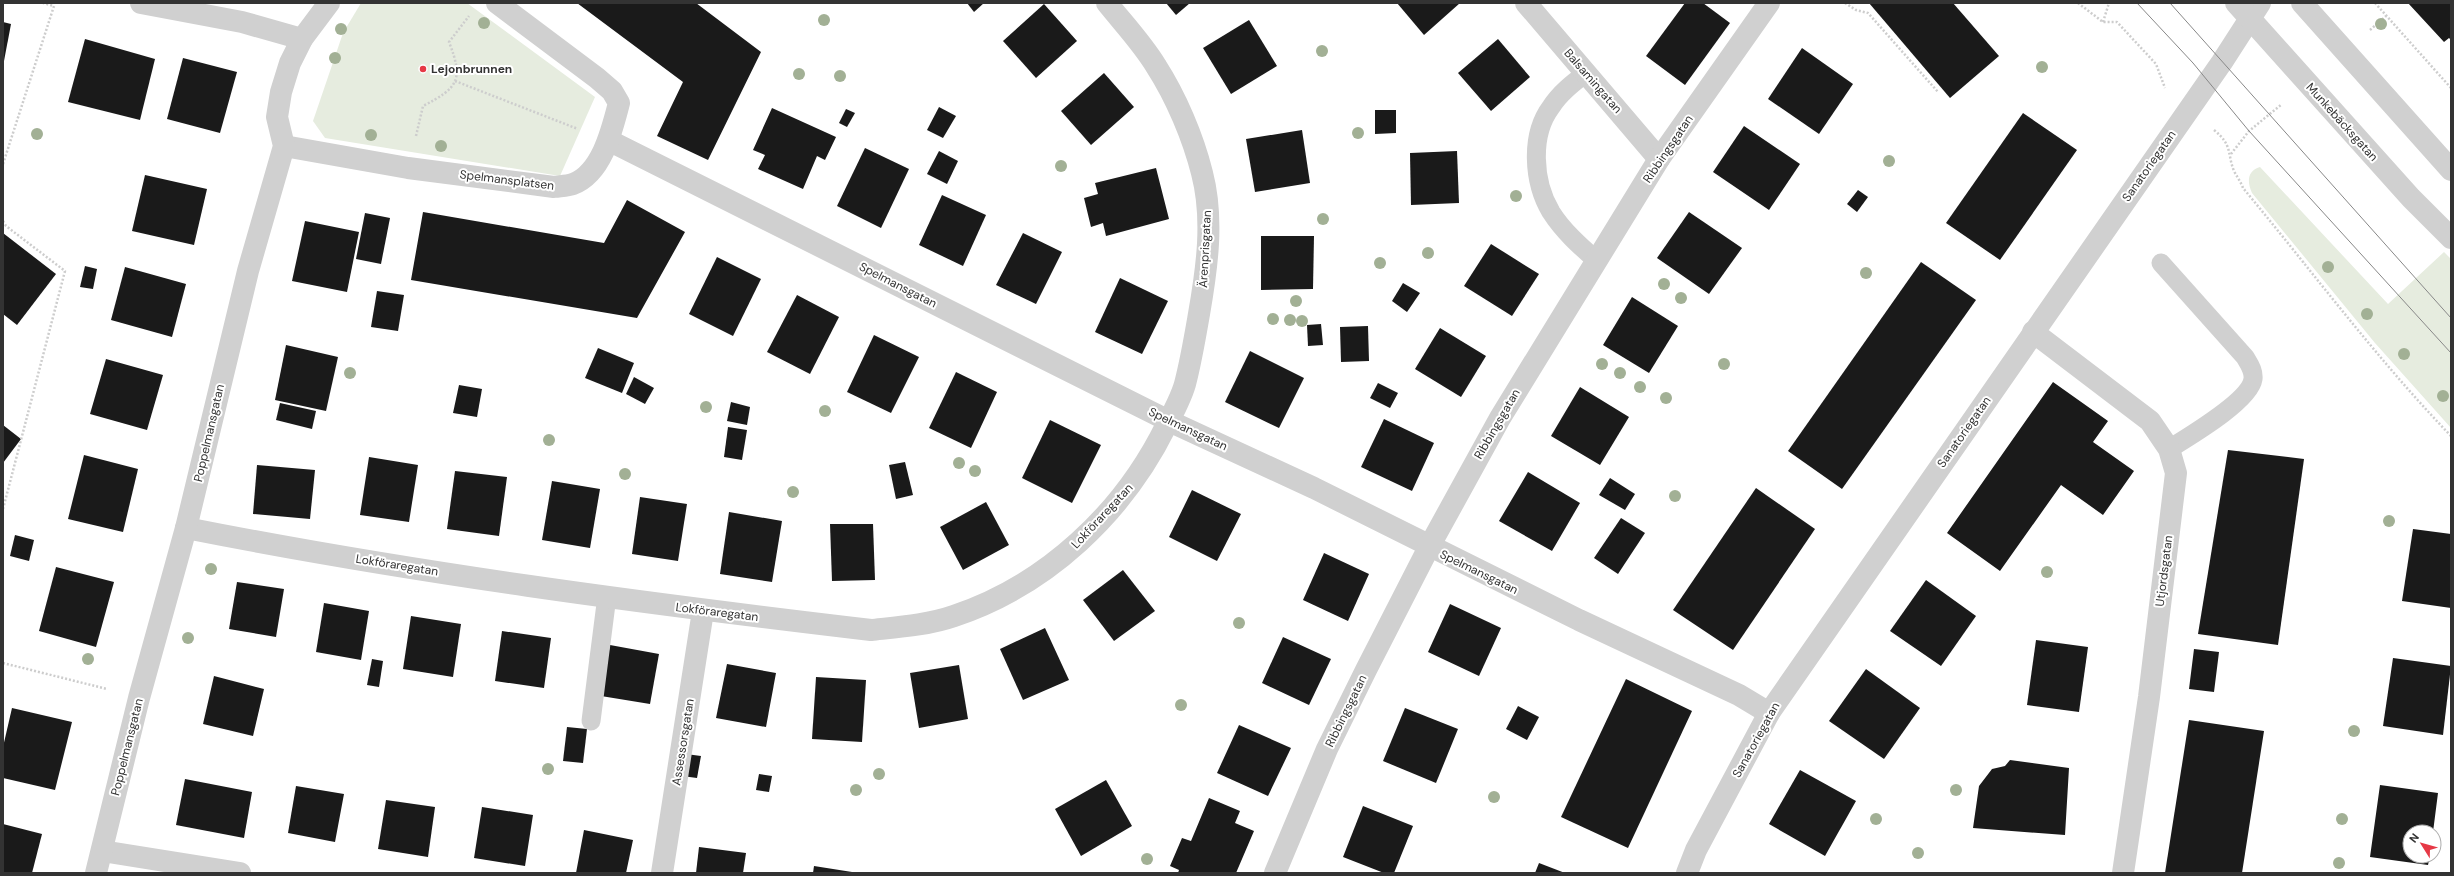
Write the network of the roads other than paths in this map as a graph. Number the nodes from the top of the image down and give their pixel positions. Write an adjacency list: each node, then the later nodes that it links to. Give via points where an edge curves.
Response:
1 (141, 3): 9 (street, via 242,22)
2 (329, 3): 9 (street, Poppelmansgatan)
3 (497, 3): 11 (street, Spelmansplatsen, via 612,90 619,103)
4 (1107, 3): 19 (street, Ärenprisgatan, via 1156,65 1172,96 1202,173 1209,208 1204,288 1196,333 1185,386)
5 (1526, 3): 10 (street, Balsamingatan)
6 (1769, 3): 13 (street, Ribbingsgatan)
7 (2302, 3): 14 (street)
8 (2249, 8): 15 (street, Munkebäcksgatan, via 2405,192); 18 (street, Sanatoriegatan, via 2188,110)
9 (302, 39): 12 (street, Poppelmansgatan, via 290,63 281,92 277,117)
10 (1586, 73): 13 (street, Balsamingatan); 16 (lane, via 1569,86 1550,107 1540,130 1536,158 1543,193 1550,211 1578,244)
11 (610, 141): 12 (street, Spelmansplatsen, via 589,172 573,184 554,187 408,168); 19 (street, Spelmansgatan)
12 (284, 146): 21 (street, Poppelmansgatan, via 247,278)
13 (1659, 159): 16 (street, Ribbingsgatan)
14 (2451, 170)
15 (2451, 238)
16 (1597, 261): 22 (street, Ribbingsgatan, via 1535,359)
17 (2161, 263): 20 (lane, via 2252,368 2253,380 2248,392 2206,426)
18 (2033, 332): 20 (street, Utjordsgatan, via 2150,422); 25 (street, Sanatoriegatan)
19 (1169, 421): 22 (street, Spelmansgatan, via 1314,488); 24 (street, Lokföraregatan, via 1152,456 1134,482 1080,543 1050,567 997,599 950,617 908,626 871,630)
20 (2169, 449): 33 (street, Utjordsgatan, via 2176,473 2149,698)
21 (186, 528): 23 (street, Lokföraregatan, via 291,549); 27 (street, Poppelmansgatan, via 139,698)
22 (1428, 547): 25 (street, Spelmansgatan, via 1739,695); 31 (street, Ribbingsgatan, via 1327,749)
23 (607, 596): 24 (street, Lokföraregatan); 26 (lane)
24 (704, 610): 30 (street, Assessorsgatan)
25 (1769, 713): 32 (street, Sanatoriegatan, via 1696,850)
26 (591, 721)
27 (102, 851): 28 (street, Poppelmansgatan); 29 (street)
28 (96, 873)
29 (240, 873)
30 (662, 873)
31 (1275, 873)
32 (1687, 873)
33 (2123, 873)

